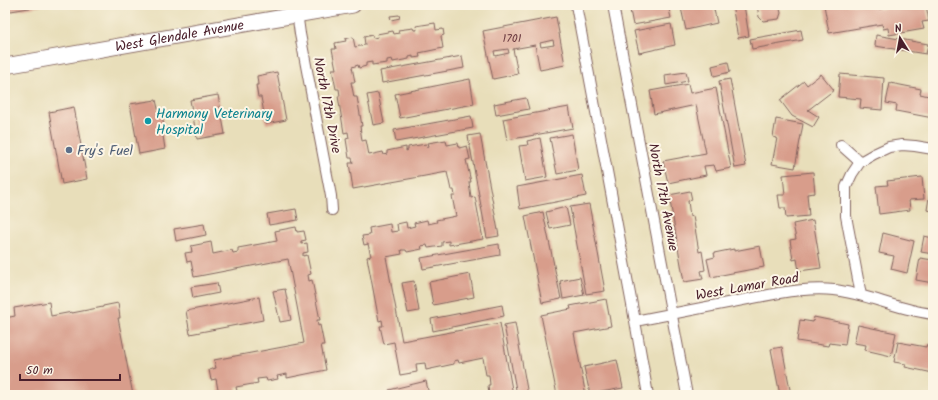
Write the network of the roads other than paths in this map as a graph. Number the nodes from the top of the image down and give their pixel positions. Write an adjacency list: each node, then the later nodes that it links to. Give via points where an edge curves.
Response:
1 (353, 5): 4 (main road, West Glendale Avenue)
2 (576, 5): 13 (street)
3 (613, 5): 11 (street, North 17th Avenue)
4 (297, 10): 5 (main road, West Glendale Avenue); 9 (street, North 17th Drive)
5 (5, 66)
6 (841, 145): 8 (street)
7 (933, 149): 8 (street, via 902,145 889,147)
8 (860, 162): 10 (street, via 846,187 846,216)
9 (332, 210)
10 (861, 295): 11 (street, West Lamar Road, via 834,290 796,290); 12 (street, West Lamar Road)
11 (672, 314): 13 (street, West Lamar Road); 15 (street, North 17th Avenue)
12 (933, 314)
13 (635, 321): 14 (street)
14 (648, 395)
15 (687, 395)

